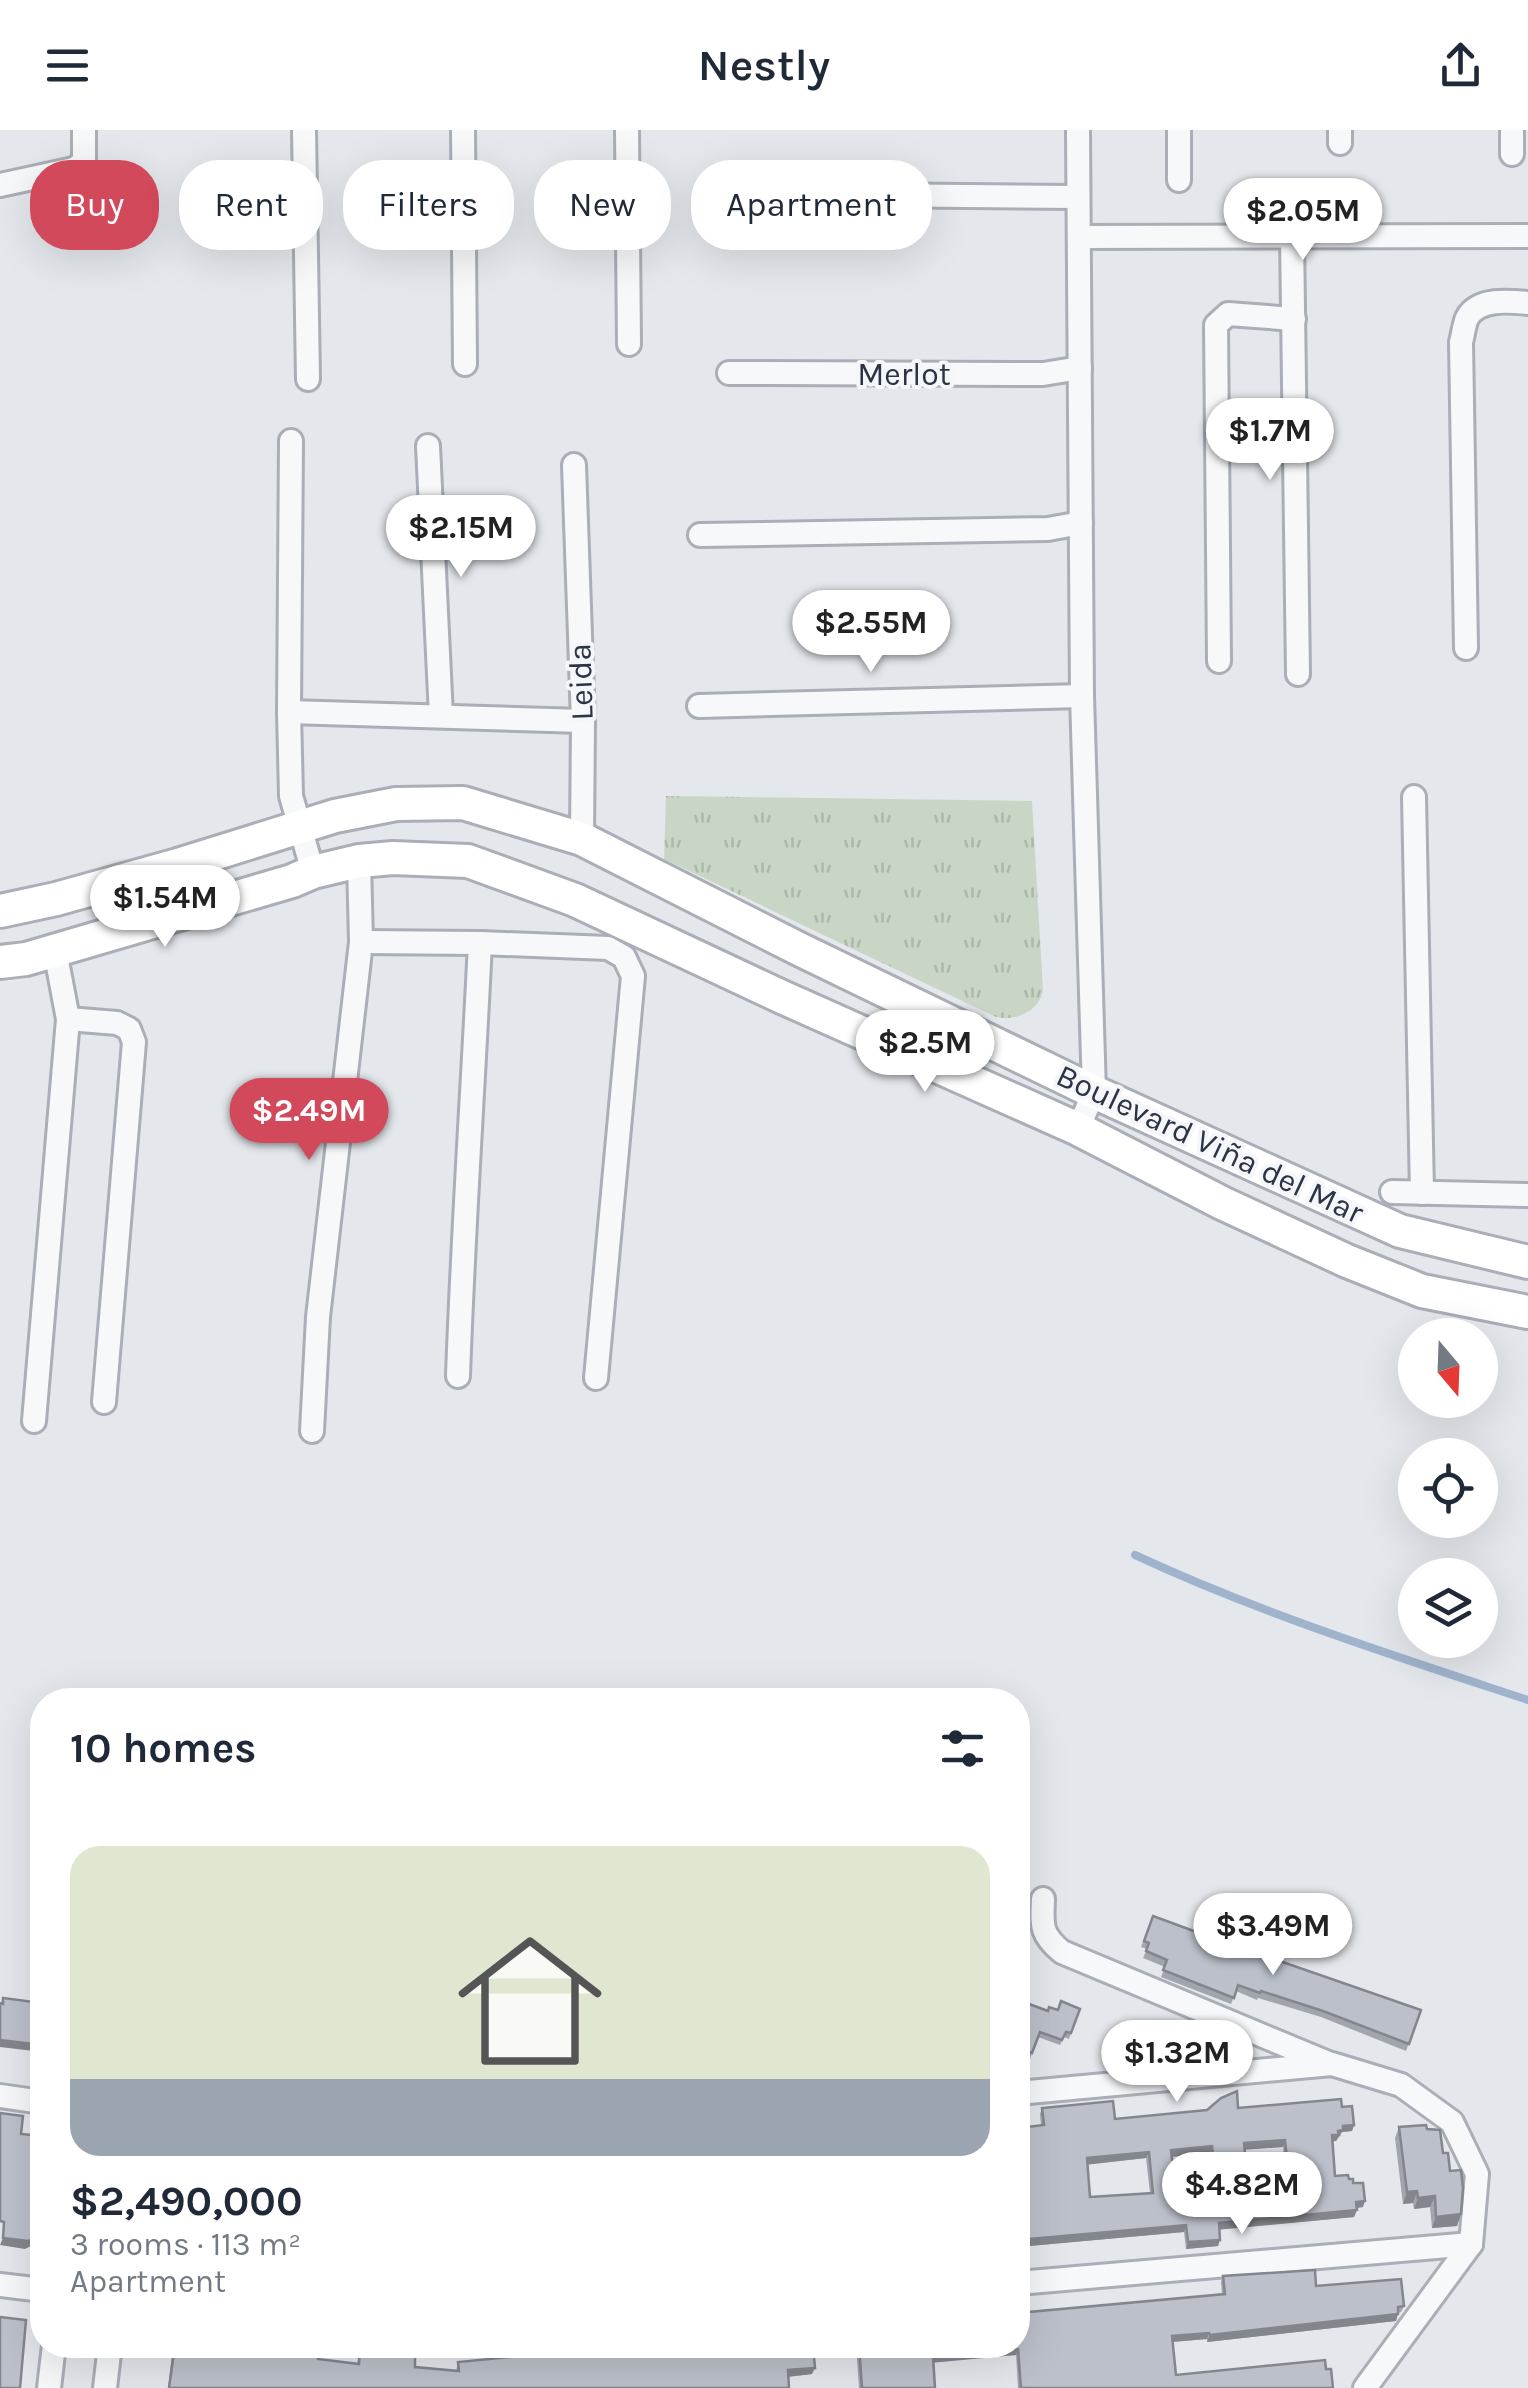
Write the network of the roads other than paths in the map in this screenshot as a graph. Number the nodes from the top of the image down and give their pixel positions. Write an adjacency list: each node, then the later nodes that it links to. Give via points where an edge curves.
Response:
1 (84, 130): 10 (street, via 84,162 74,169)
2 (304, 130): 22 (street)
3 (463, 130): 19 (street)
4 (627, 130): 18 (street)
5 (1078, 130): 12 (street)
6 (1179, 130): 9 (street)
7 (1512, 130): 8 (street)
8 (1512, 154)
9 (1179, 180)
10 (0, 184)
11 (932, 196): 12 (street)
12 (1078, 197): 15 (street)
13 (1528, 236): 14 (street)
14 (1292, 237): 15 (street); 17 (street)
15 (1078, 238): 20 (street)
16 (1528, 303): 28 (street, via 1479,307 1468,315 1461,342)
17 (1294, 319): 29 (street, via 1228,314 1216,325); 30 (street)
18 (628, 344)
19 (465, 364)
20 (1080, 368): 21 (street, Merlot, via 1043,374); 26 (street)
21 (729, 374)
22 (308, 379)
23 (291, 441): 33 (street)
24 (428, 446): 34 (street)
25 (574, 465): 35 (street, Leida)
26 (1081, 523): 27 (street); 31 (street)
27 (700, 535)
28 (1466, 648)
29 (1219, 661)
30 (1298, 674)
31 (1082, 696): 32 (street); 47 (street)
32 (700, 706)
33 (289, 712): 34 (street); 37 (street)
34 (441, 716): 35 (street)
35 (583, 721): 38 (street, Leida)
36 (1414, 797): 50 (street)
37 (298, 826): 38 (street, Boulevard Viña del Mar, via 396,804 464,802); 40 (street); 41 (street, Boulevard Viña del Mar)
38 (582, 839): 47 (street, Boulevard Viña del Mar)
39 (359, 860): 40 (street, Boulevard Viña del Mar); 42 (street); 48 (street, Boulevard Viña del Mar, via 468,860 557,893)
40 (313, 872): 44 (street, Boulevard Viña del Mar)
41 (0, 911)
42 (361, 942): 43 (street); 58 (street, via 318,1317)
43 (480, 943): 54 (street); 55 (street, via 608,948 624,957 633,976)
44 (52, 949): 45 (street, Boulevard Viña del Mar); 46 (street)
45 (0, 962)
46 (68, 1019): 56 (street, via 117,1023 134,1042); 57 (street)
47 (1094, 1092): 48 (street); 52 (street, Boulevard Viña del Mar, via 1400,1230)
48 (1078, 1129): 53 (street, Boulevard Viña del Mar, via 1362,1267 1422,1291)
49 (1392, 1192): 50 (street)
50 (1422, 1193): 51 (street)
51 (1528, 1195)
52 (1528, 1262)
53 (1528, 1312)
54 (458, 1376)
55 (596, 1378)
56 (104, 1402)
57 (34, 1420)
58 (312, 1431)
59 (1044, 1899): 60 (street, via 1042,1928 1062,1952)
60 (1332, 2064): 61 (street); 64 (street, via 1400,2085 1452,2122 1477,2174)
61 (1030, 2092)
62 (0, 2096): 63 (street)
63 (30, 2100)
64 (1471, 2244): 65 (street); 72 (street)
65 (1030, 2282)
66 (0, 2285): 67 (street)
67 (30, 2289)
68 (52, 2358): 70 (street)
69 (108, 2358): 71 (street)
70 (49, 2388)
71 (105, 2388)
72 (1365, 2388)

